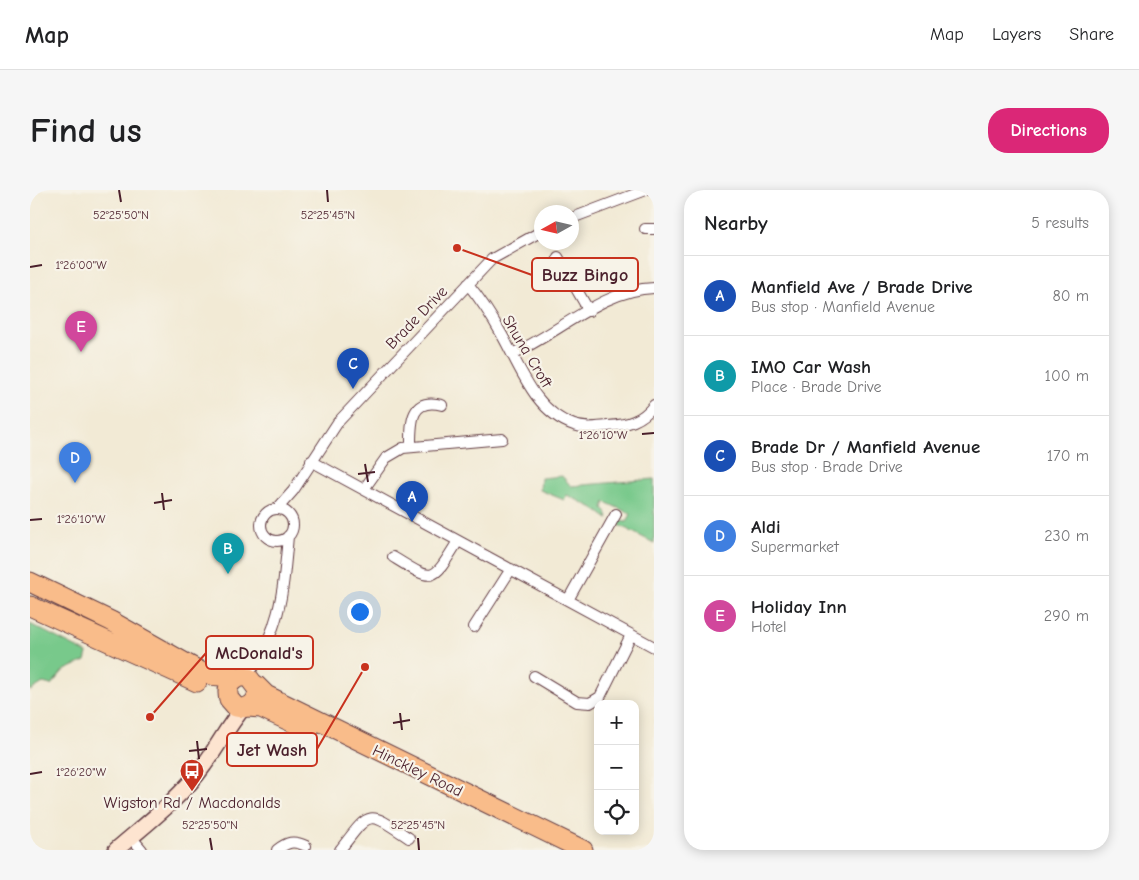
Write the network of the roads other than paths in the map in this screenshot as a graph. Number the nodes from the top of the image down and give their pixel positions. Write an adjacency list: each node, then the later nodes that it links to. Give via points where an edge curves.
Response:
1 (646, 190): 2 (street)
2 (625, 193): 3 (street)
3 (579, 215)
4 (534, 235): 6 (street, Brade Drive, via 492,259)
5 (558, 257): 8 (street)
6 (468, 284): 9 (street, Shuna Croft); 14 (street, Brade Drive, via 347,412)
7 (654, 288): 8 (street, via 627,292)
8 (589, 311): 9 (street)
9 (512, 354): 11 (street, Shuna Croft, via 524,379 545,405 575,426 624,425 640,419)
10 (442, 405): 13 (street, via 430,402 418,408 411,426)
11 (654, 405)
12 (502, 439): 13 (street)
13 (411, 446): 15 (street, via 386,458)
14 (311, 460): 15 (street); 16 (street, Brade Drive)
15 (364, 488): 19 (street)
16 (282, 510): 18 (street, via 293,522); 18 (street, via 267,512 261,523 266,536)
17 (616, 514): 23 (street)
18 (283, 538): 29 (street, via 286,564 278,618)
19 (458, 541): 20 (street, via 439,572 433,575 421,574); 21 (street)
20 (393, 557)
21 (510, 569): 23 (street); 25 (street)
22 (30, 582): 29 (highway, via 111,620 203,673)
23 (568, 600): 26 (street)
24 (30, 606): 30 (highway, Hinckley Road, via 215,689)
25 (474, 628)
26 (631, 634): 27 (street); 28 (street, via 600,697 590,703 577,702)
27 (654, 647)
28 (534, 676)
29 (248, 680): 30 (highway, via 258,697); 30 (highway, via 232,681 228,688); 39 (highway, Hinckley Road, via 266,695)
30 (238, 704): 31 (street, via 204,766); 38 (highway, Hinckley Road, via 261,708 354,750)
31 (132, 837): 34 (street); 35 (street)
32 (409, 838): 37 (street, via 381,819 369,817 362,821)
33 (306, 846): 36 (street, via 288,842)
34 (116, 850)
35 (142, 850)
36 (277, 850)
37 (340, 850)
38 (557, 850)
39 (583, 850)

